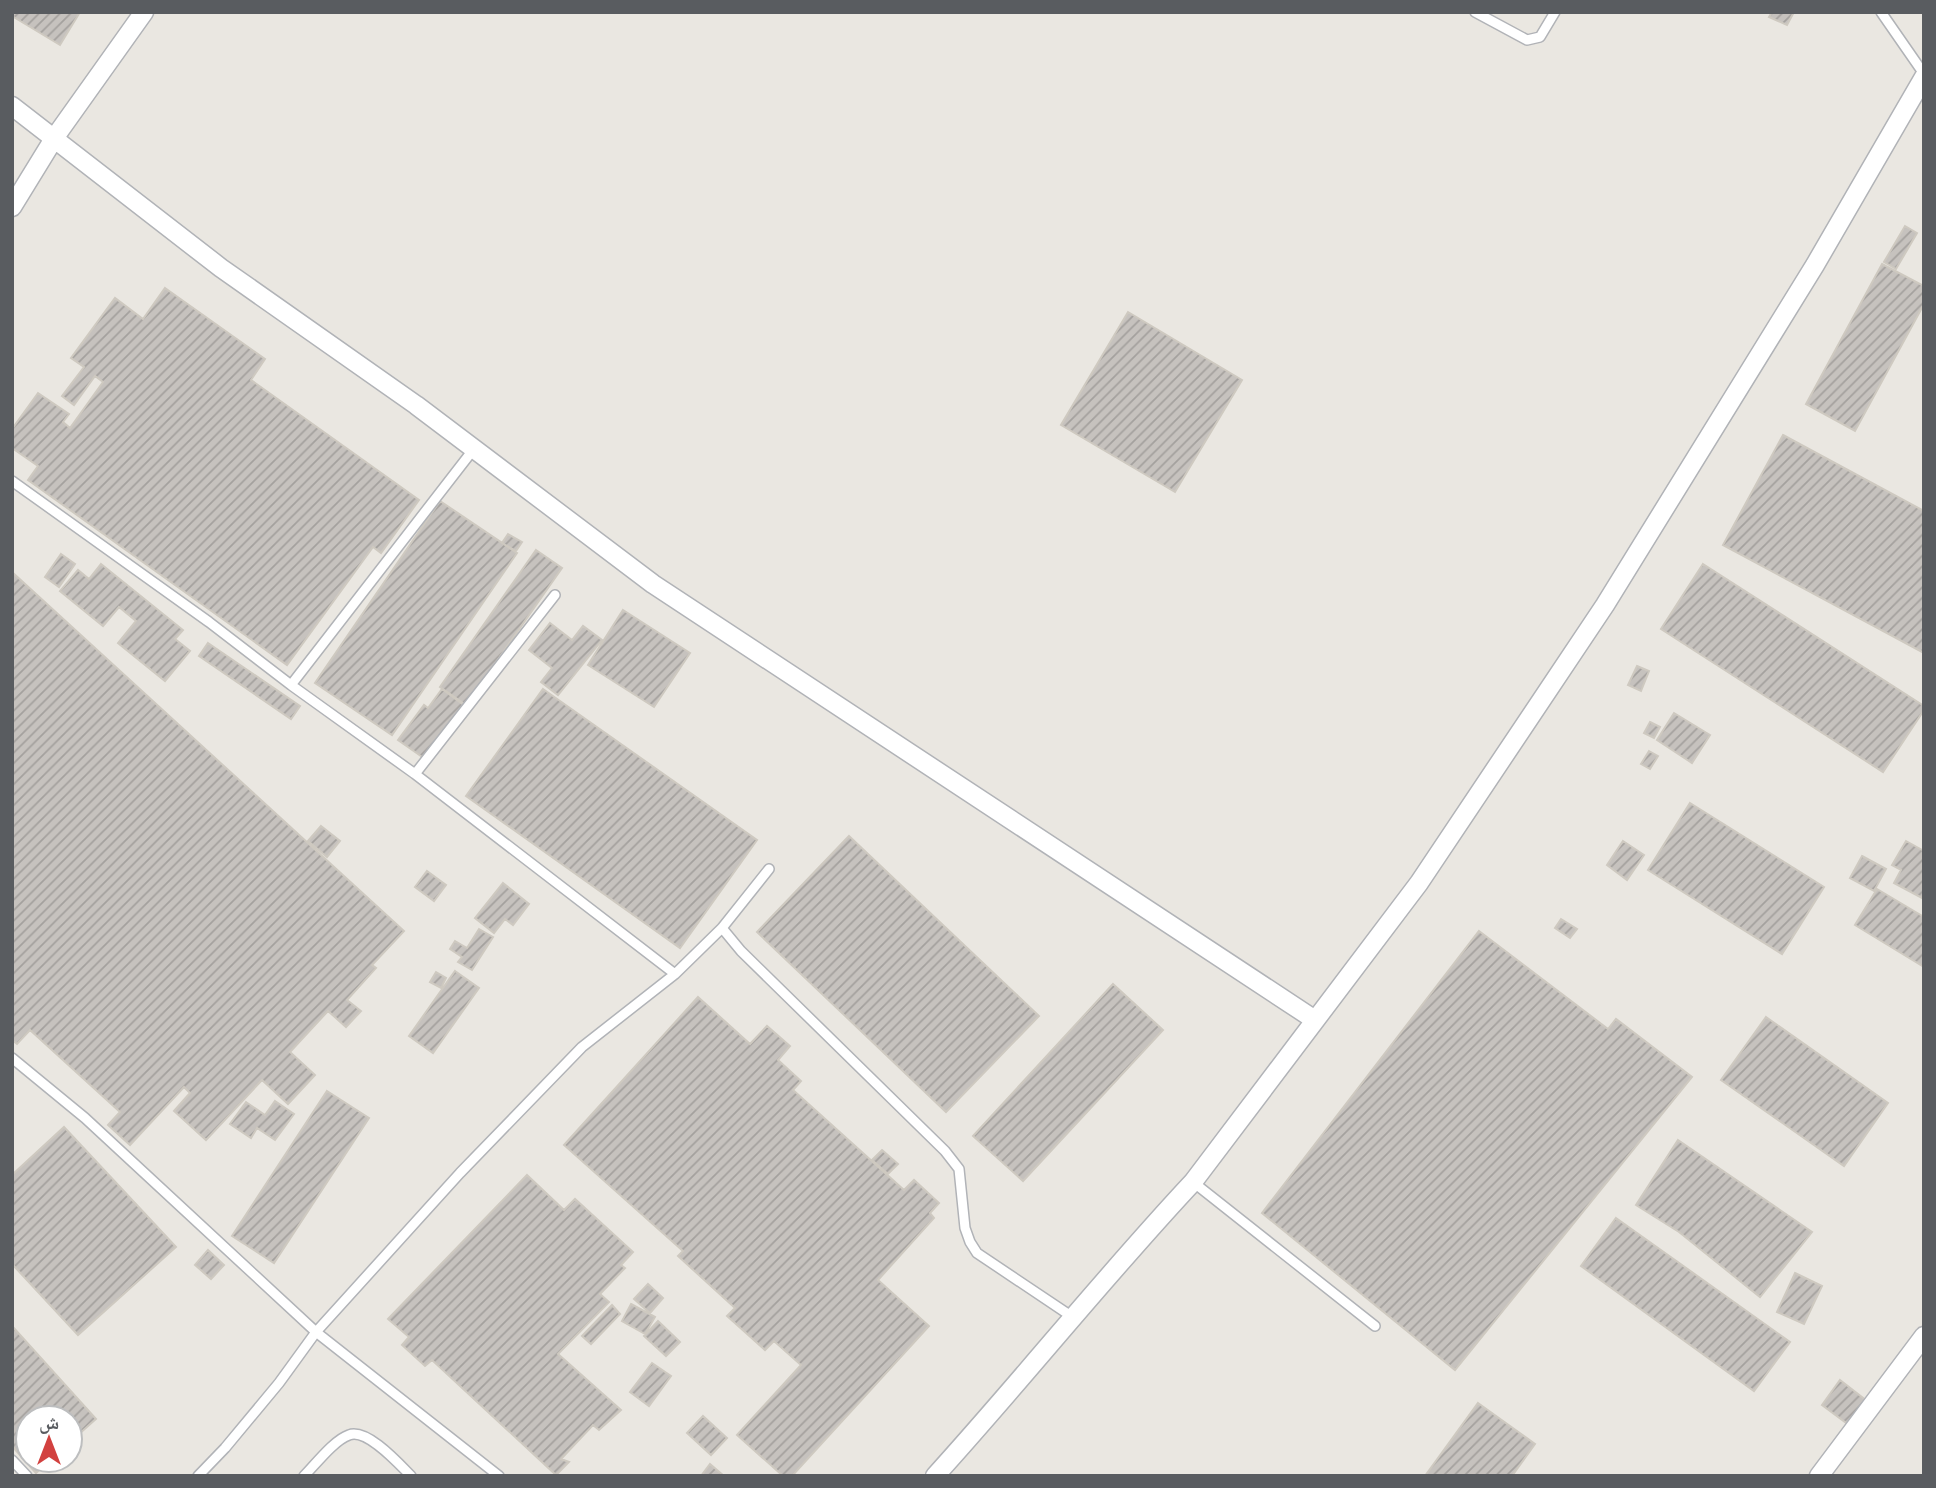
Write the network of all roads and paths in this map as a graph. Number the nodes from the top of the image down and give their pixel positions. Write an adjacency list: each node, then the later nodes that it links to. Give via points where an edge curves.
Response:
1 (144, 12): 7 (street)
2 (1475, 12): 3 (lane, via 1527,40 1540,37)
3 (1555, 12)
4 (1881, 12): 5 (lane)
5 (1924, 76): 17 (street, via 1815,265 1605,605 1419,883)
6 (12, 106): 7 (street)
7 (55, 137): 8 (street); 9 (street, via 221,268)
8 (12, 207)
9 (473, 450): 12 (lane); 17 (street, via 653,584)
10 (12, 481): 12 (lane)
11 (555, 595): 13 (lane)
12 (291, 685): 13 (lane)
13 (415, 775): 16 (lane)
14 (769, 869): 15 (lane)
15 (722, 928): 16 (lane); 20 (lane, via 945,1151 959,1169 965,1228 977,1253)
16 (675, 974): 22 (lane, via 582,1048 460,1173)
17 (1315, 1020): 19 (street)
18 (12, 1058): 22 (lane, via 85,1118)
19 (1193, 1182): 20 (street); 21 (lane)
20 (1074, 1318): 30 (street)
21 (1375, 1326)
22 (316, 1332): 26 (lane, via 279,1383); 29 (lane)
23 (1924, 1336): 31 (street)
24 (12, 1460): 25 (lane)
25 (27, 1476)
26 (198, 1476)
27 (304, 1476): 28 (lane, via 350,1434 379,1445)
28 (411, 1476)
29 (499, 1476)
30 (935, 1476)
31 (1819, 1476)

